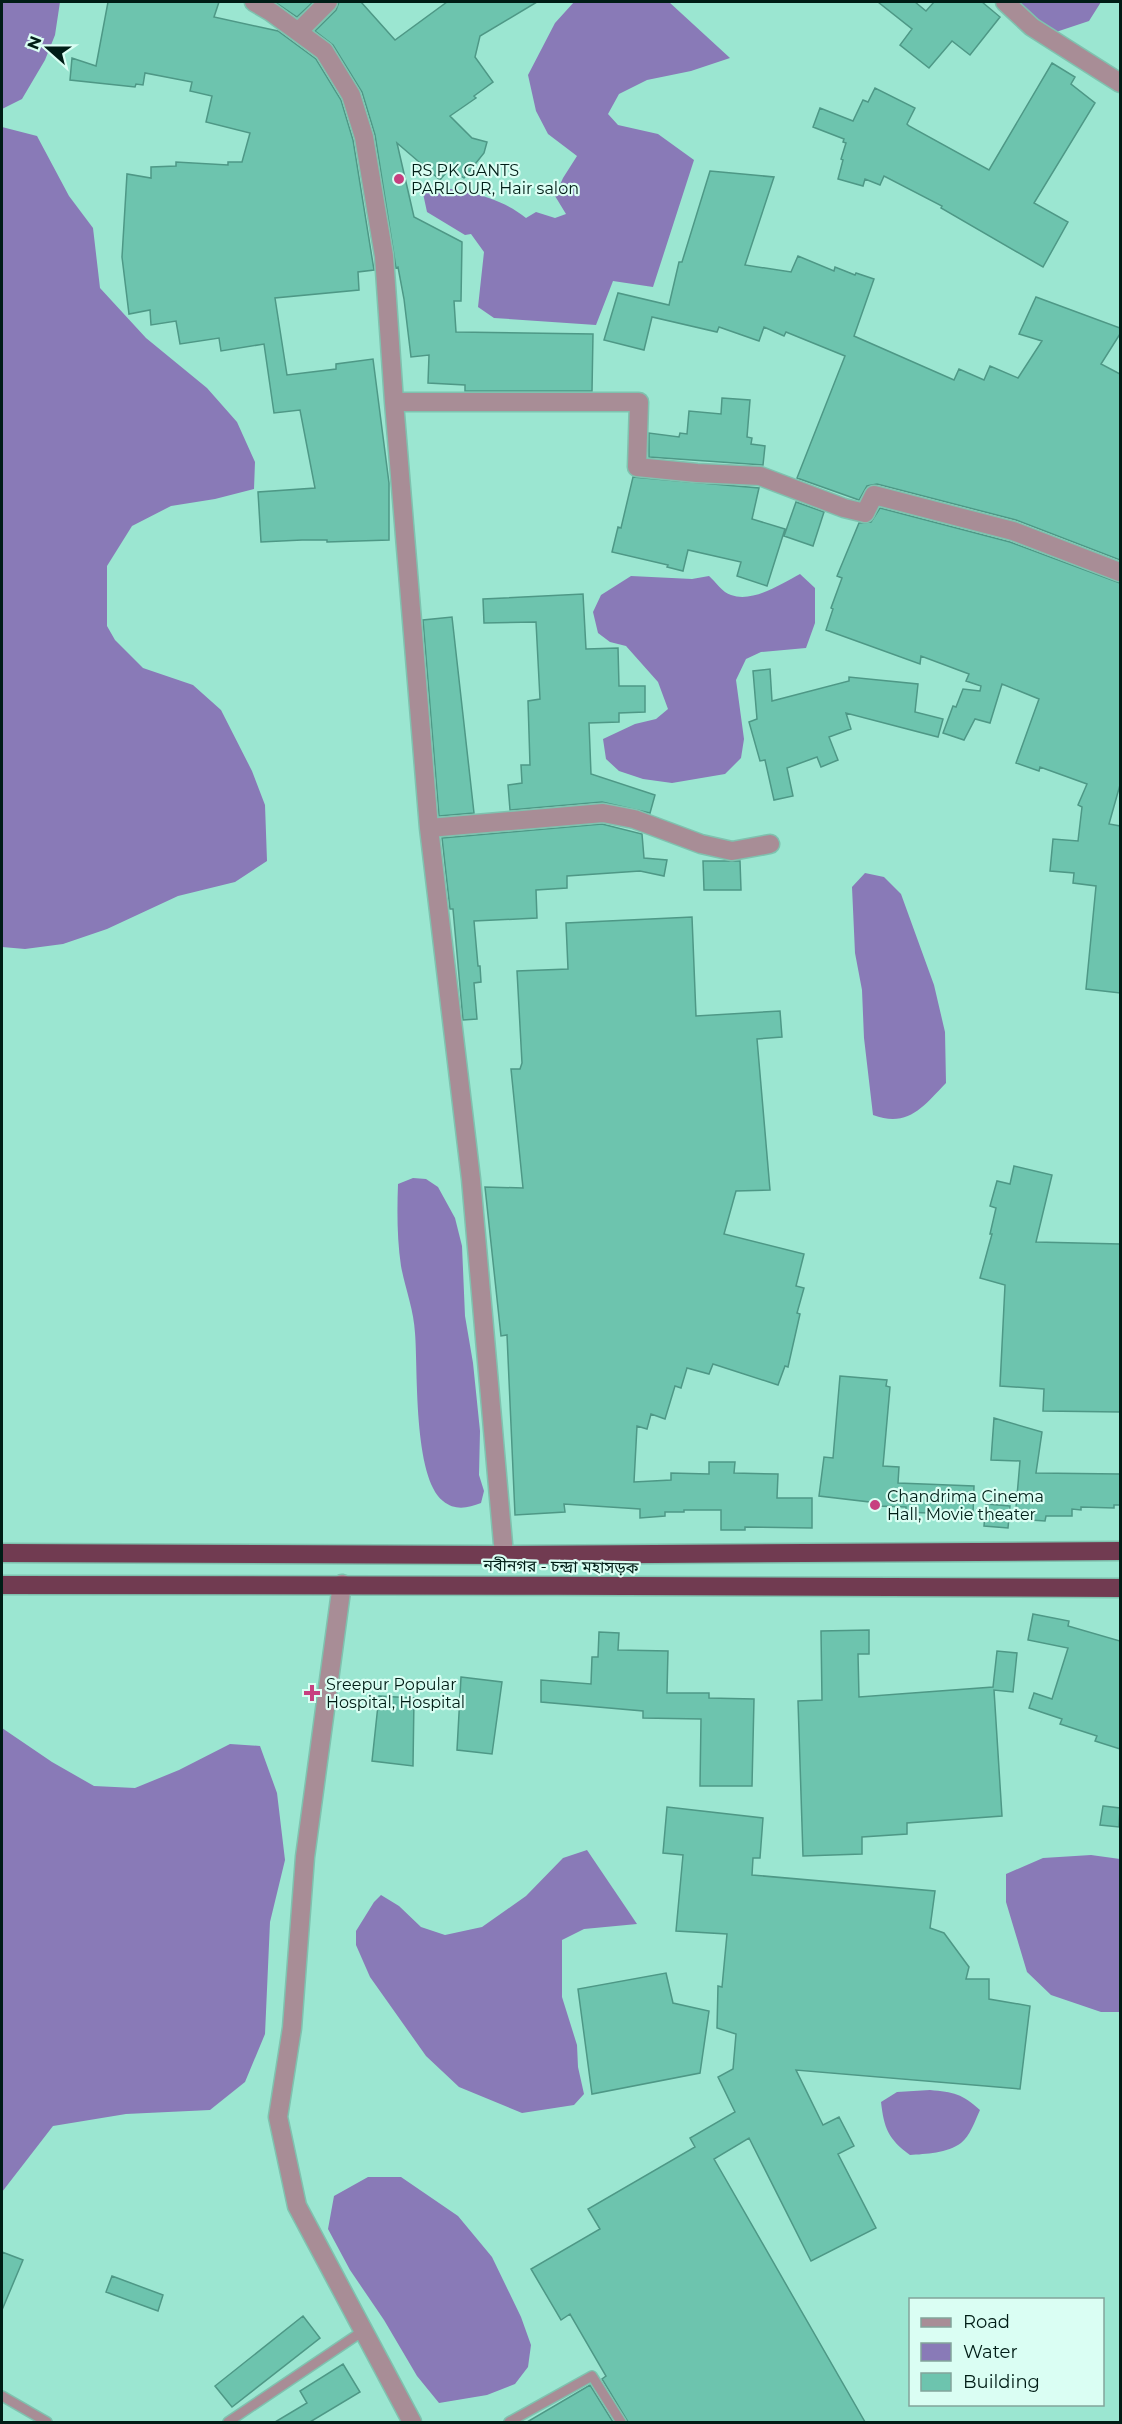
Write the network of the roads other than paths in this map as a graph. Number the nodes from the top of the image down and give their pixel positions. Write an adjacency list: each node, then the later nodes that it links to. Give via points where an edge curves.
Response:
1 (254, 2): 4 (street)
2 (328, 2): 4 (street)
3 (1005, 2): 5 (street, via 1032,27)
4 (298, 32): 6 (street, via 324,51 351,95 364,137 384,256)
5 (1120, 83)
6 (394, 402): 7 (street, via 639,402 637,467 760,476 865,513 874,495 1013,531); 8 (street)
7 (1120, 572)
8 (429, 828): 9 (street, via 603,813 634,819 732,851); 12 (street, via 471,1179)
9 (770, 844)
10 (1120, 1551): 12 (highway, নবীনগর - চন্দ্রা মহাসড়ক)
11 (2, 1552): 12 (highway, নবীনগর - চন্দ্রা মহাসড়ক)
12 (504, 1555)
13 (342, 1584): 14 (highway, নবীনগর - চন্দ্রা মহাসড়ক); 15 (highway, নবীনগর - চন্দ্রা মহাসড়ক); 16 (street, via 306,1845 292,2028 278,2117 297,2206)
14 (2, 1585)
15 (1120, 1588)
16 (363, 2331): 19 (lane); 20 (street)
17 (2, 2396): 18 (lane)
18 (47, 2422)
19 (228, 2422)
20 (412, 2422)
21 (509, 2422): 22 (lane, via 592,2376)
22 (621, 2422)

